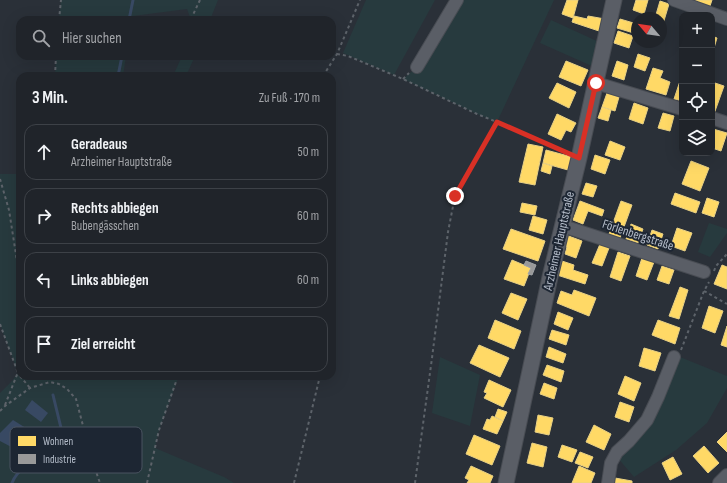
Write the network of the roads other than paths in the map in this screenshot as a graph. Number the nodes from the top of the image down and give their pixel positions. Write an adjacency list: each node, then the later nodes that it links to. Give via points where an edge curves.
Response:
1 (458, 0): 5 (street)
2 (614, 0): 6 (street, Arzheimer Hauptstraße)
3 (674, 0): 4 (street)
4 (727, 19)
5 (417, 67)
6 (596, 83): 7 (street); 10 (street, Arzheimer Hauptstraße)
7 (679, 108)
8 (715, 119): 9 (street)
9 (727, 123)
10 (563, 226): 11 (street, Förlenbergstraße); 14 (street, Arzheimer Hauptstraße)
11 (709, 275)
12 (674, 357): 15 (street, via 647,420 617,452 611,463)
13 (727, 476): 16 (street)
14 (506, 483)
15 (608, 483)
16 (719, 483)

